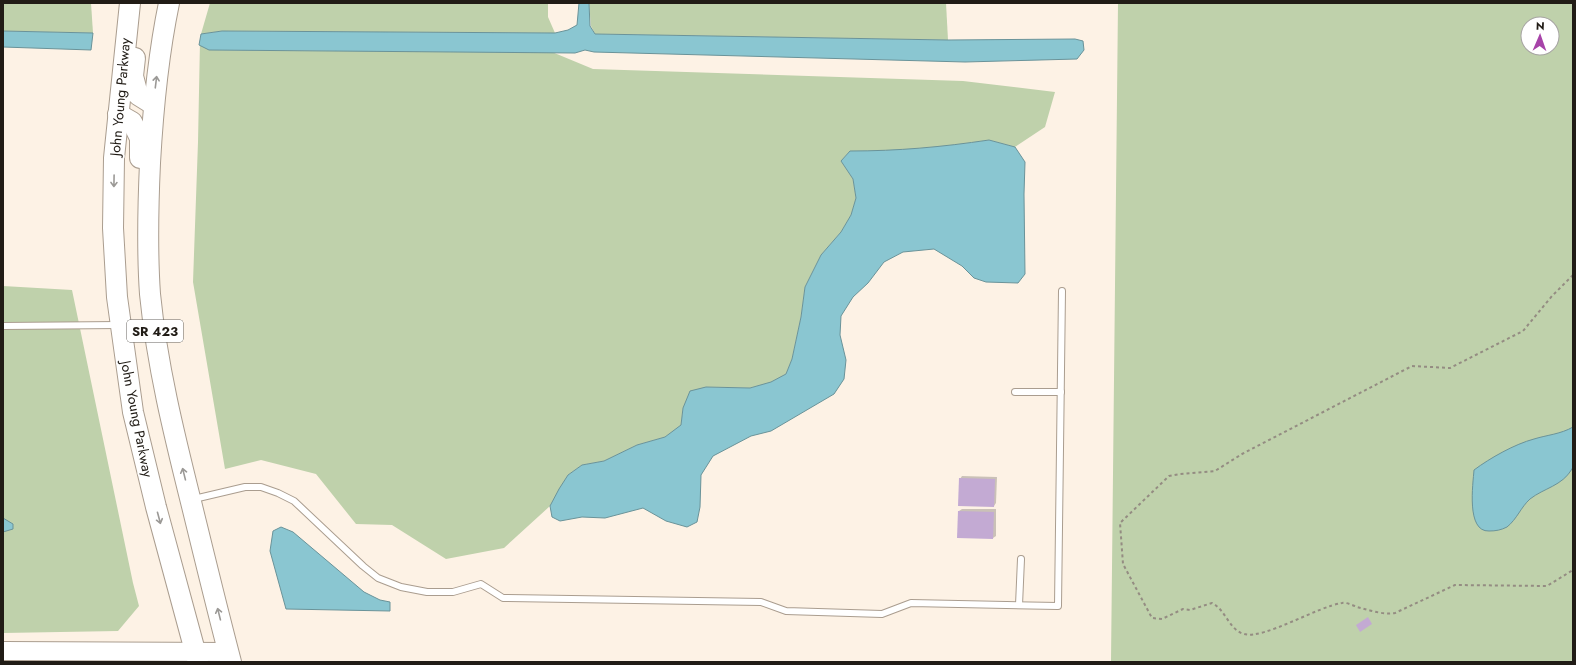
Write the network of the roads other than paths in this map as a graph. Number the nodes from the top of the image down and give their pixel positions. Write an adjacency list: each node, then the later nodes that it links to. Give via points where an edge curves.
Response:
1 (130, 3): 5 (main road, John Young Parkway / SR 423)
2 (143, 3): 4 (main road, via 133,76 138,94)
3 (169, 3): 4 (main road, SR 423, one-way to 3, via 161,43)
4 (154, 105): 9 (main road, SR 423, via 148,232 150,294)
5 (118, 114): 7 (main road, John Young Parkway / SR 423, one-way to 7, via 114,158 113,228); 9 (main road, via 132,122 140,138 140,246 145,322)
6 (1062, 291): 11 (lane)
7 (121, 325): 8 (lane); 16 (main road, John Young Parkway / SR 423, one-way to 16, via 133,412)
8 (3, 326)
9 (158, 347): 12 (main road, SR 423, one-way to 9, via 175,441)
10 (1015, 392): 11 (lane)
11 (1061, 392): 14 (lane, via 1058,606)
12 (190, 500): 14 (lane, via 245,487 261,486 294,501 378,578 401,587 427,592 453,592 481,584 503,598 761,602 786,611 882,614 912,602); 17 (main road, SR 423, one-way to 12)
13 (1021, 559): 14 (lane)
14 (1019, 605)
15 (3, 650): 16 (street)
16 (197, 657): 17 (street)
17 (229, 657)

